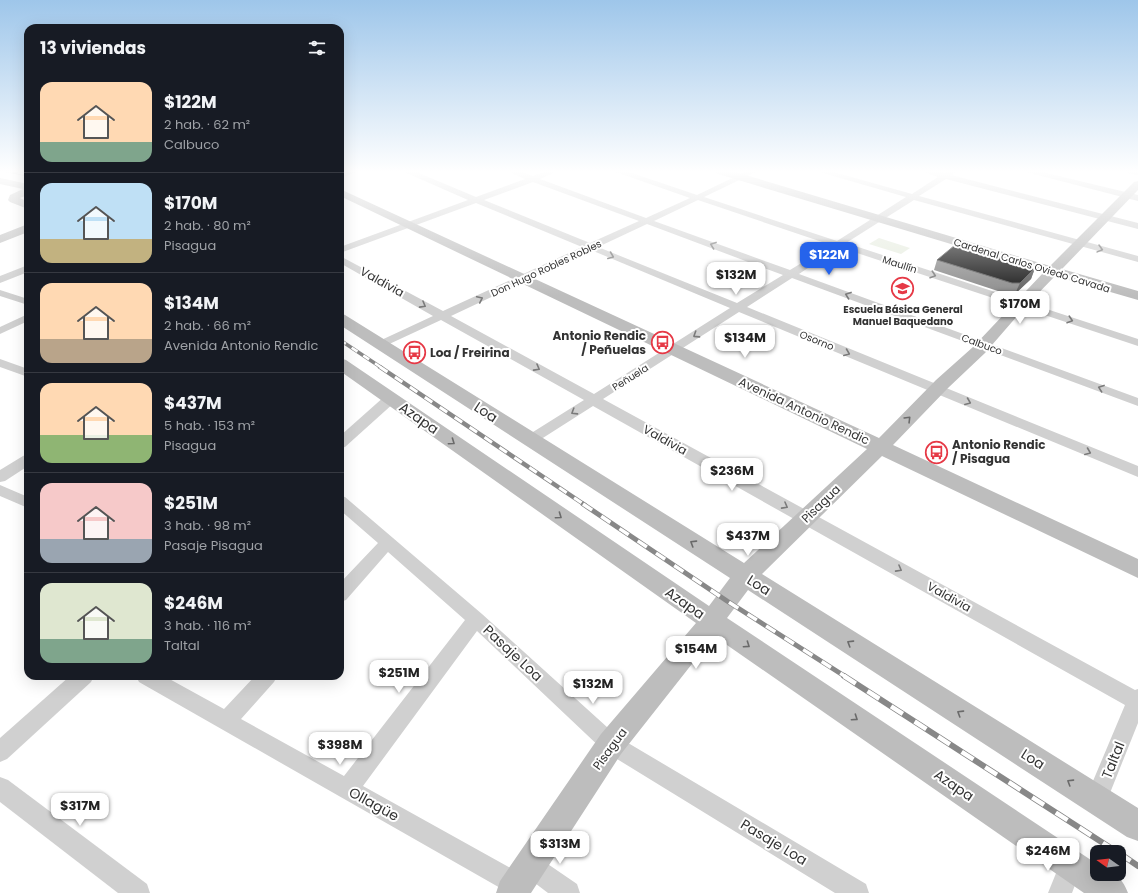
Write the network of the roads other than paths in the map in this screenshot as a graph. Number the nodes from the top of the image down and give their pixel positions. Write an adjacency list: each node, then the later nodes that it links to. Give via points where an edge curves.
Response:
1 (389, 213): 16 (main road, Avenida Antonio Rendic)
2 (393, 213): 16 (main road, Avenida Antonio Rendic)
3 (441, 213): 16 (street)
4 (507, 213): 22 (street, Osorno)
5 (624, 213): 15 (street, Calbuco)
6 (665, 213): 15 (street, Don Hugo Robles Robles)
7 (742, 213): 21 (street, Maullín)
8 (857, 213): 14 (main road, Cardenal Carlos Oviedo Cavada)
9 (888, 213): 14 (street, Peñuela)
10 (970, 213): 20 (street)
11 (1089, 213): 13 (street)
12 (1111, 213): 13 (main road, Pisagua)
13 (1105, 217): 17 (street); 20 (main road, Pisagua)
14 (878, 219): 21 (street, Peñuela); 27 (main road, Cardenal Carlos Oviedo Cavada)
15 (647, 221): 22 (street, Don Hugo Robles Robles); 28 (street, Calbuco, one-way to 15)
16 (413, 223): 23 (street); 29 (main road, Avenida Antonio Rendic)
17 (1138, 226)
18 (24, 230): 19 (main road)
19 (0, 239)
20 (1080, 243): 24 (street, one-way to 24); 27 (main road, Pisagua)
21 (839, 244): 28 (street, Peñuela); 34 (street, Maullín, one-way to 34)
22 (591, 247): 29 (street, Don Hugo Robles Robles); 35 (street, Osorno, one-way to 35)
23 (344, 249)
24 (1138, 259)
25 (344, 261): 36 (street, Valdivia, one-way to 36)
26 (24, 270): 30 (street)
27 (1053, 271): 32 (main road, Cardenal Carlos Oviedo Cavada); 34 (main road, Pisagua)
28 (791, 274): 35 (street, Peñuela); 42 (street, Calbuco, one-way to 28)
29 (527, 277): 36 (street, Don Hugo Robles Robles, one-way to 29); 43 (main road, Avenida Antonio Rendic)
30 (0, 280)
31 (0, 293): 33 (street)
32 (1138, 296)
33 (24, 301)
34 (1020, 304): 40 (street, Maullín, one-way to 40); 42 (main road, Pisagua)
35 (738, 308): 43 (street, Peñuela, one-way to 43); 47 (street, Osorno, one-way to 47)
36 (443, 316): 41 (street, Don Hugo Robles Robles); 49 (street, Valdivia, one-way to 49)
37 (24, 319): 39 (street)
38 (344, 320): 41 (main road, Loa)
39 (0, 331)
40 (1138, 343)
41 (382, 344): 52 (main road, Loa)
42 (984, 345): 47 (main road, Pisagua); 50 (street, Calbuco, one-way to 42)
43 (677, 347): 49 (street, Peñuela); 53 (main road, Avenida Antonio Rendic)
44 (0, 363): 46 (street)
45 (344, 366): 48 (main road, Azapa)
46 (24, 372)
47 (937, 390): 53 (main road, Pisagua, one-way to 47); 55 (street, Osorno, one-way to 55)
48 (390, 399): 51 (street); 67 (main road, Azapa, one-way to 67)
49 (594, 400): 52 (street, Peñuela, one-way to 52); 60 (street, Valdivia, one-way to 60)
50 (1138, 402)
51 (344, 440)
52 (530, 440): 64 (main road, Loa, one-way to 52)
53 (884, 444): 60 (main road, Pisagua); 62 (main road, Avenida Antonio Rendic); 63 (main road, Avenida Antonio Rendic)
54 (24, 462): 56 (street)
55 (1138, 472)
56 (0, 477)
57 (0, 490): 58 (street)
58 (24, 501)
59 (344, 505): 61 (street, Pasaje Loa)
60 (806, 518): 64 (main road, Pisagua); 71 (street, Valdivia, one-way to 71)
61 (388, 542): 65 (street); 66 (street, Pasaje Loa)
62 (1138, 558)
63 (1138, 569)
64 (745, 576): 67 (main road, Pisagua); 77 (main road, Loa, one-way to 64)
65 (344, 591)
66 (476, 618): 73 (street, Pasaje Loa); 76 (street)
67 (712, 621): 73 (main road, Pisagua); 79 (main road, Azapa, one-way to 79)
68 (80, 680): 74 (street)
69 (153, 680): 72 (street, Ollagüe)
70 (263, 680): 72 (street)
71 (1138, 700): 77 (street, Taltal)
72 (226, 721): 76 (street, Ollagüe)
73 (611, 744): 80 (main road, Pisagua); 83 (street, Pasaje Loa)
74 (0, 752)
75 (0, 788): 81 (street)
76 (347, 789): 80 (street, Ollagüe)
77 (1096, 800): 78 (main road, Loa)
78 (1138, 826)
79 (1071, 864): 84 (street); 85 (main road, Azapa)
80 (520, 881): 82 (street, Ollagüe)
81 (138, 893)
82 (568, 893)
83 (857, 893)
84 (1060, 893)
85 (1112, 893)

